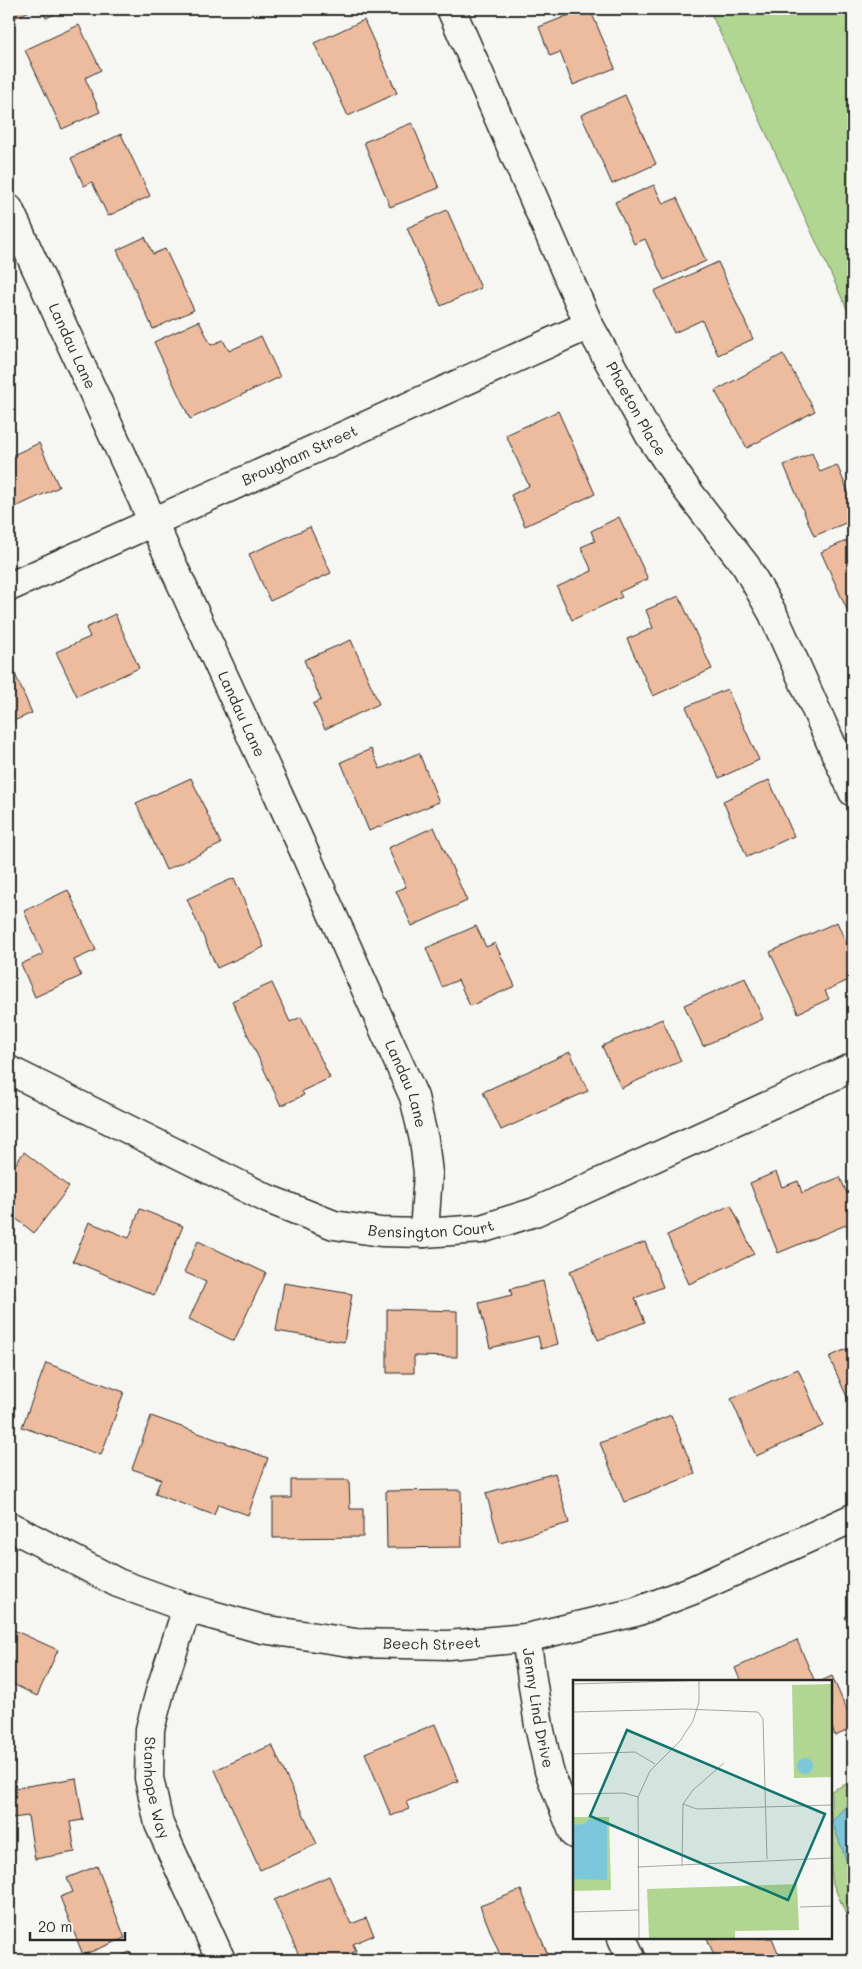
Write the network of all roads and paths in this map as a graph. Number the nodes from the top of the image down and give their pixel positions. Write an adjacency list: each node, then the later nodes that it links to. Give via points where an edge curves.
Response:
1 (451, 9): 3 (street, Phaeton Place)
2 (9, 208): 4 (street, Landau Lane)
3 (589, 324): 4 (street, Brougham Street); 6 (street, Phaeton Place, via 650,436 746,566 773,614)
4 (153, 521): 5 (street, Brougham Street); 9 (street, Landau Lane, via 414,1097 428,1174)
5 (9, 587)
6 (853, 792)
7 (853, 1067): 9 (street, Bensington Court, via 535,1212 481,1229)
8 (9, 1070): 9 (street, Bensington Court, via 268,1198 334,1225 381,1232)
9 (424, 1233)
10 (853, 1518): 13 (street, Beech Street, via 694,1590 636,1612)
11 (9, 1526): 12 (street, Beech Street, via 118,1583)
12 (187, 1608): 13 (street, Beech Street, via 262,1629 356,1643 448,1645); 16 (street, Stanhope Way, via 150,1729 149,1778 159,1824)
13 (526, 1638): 14 (street, Jenny Lind Drive, via 538,1726 549,1770)
14 (573, 1831)
15 (622, 1939): 17 (street)
16 (221, 1960)
17 (632, 1960)

